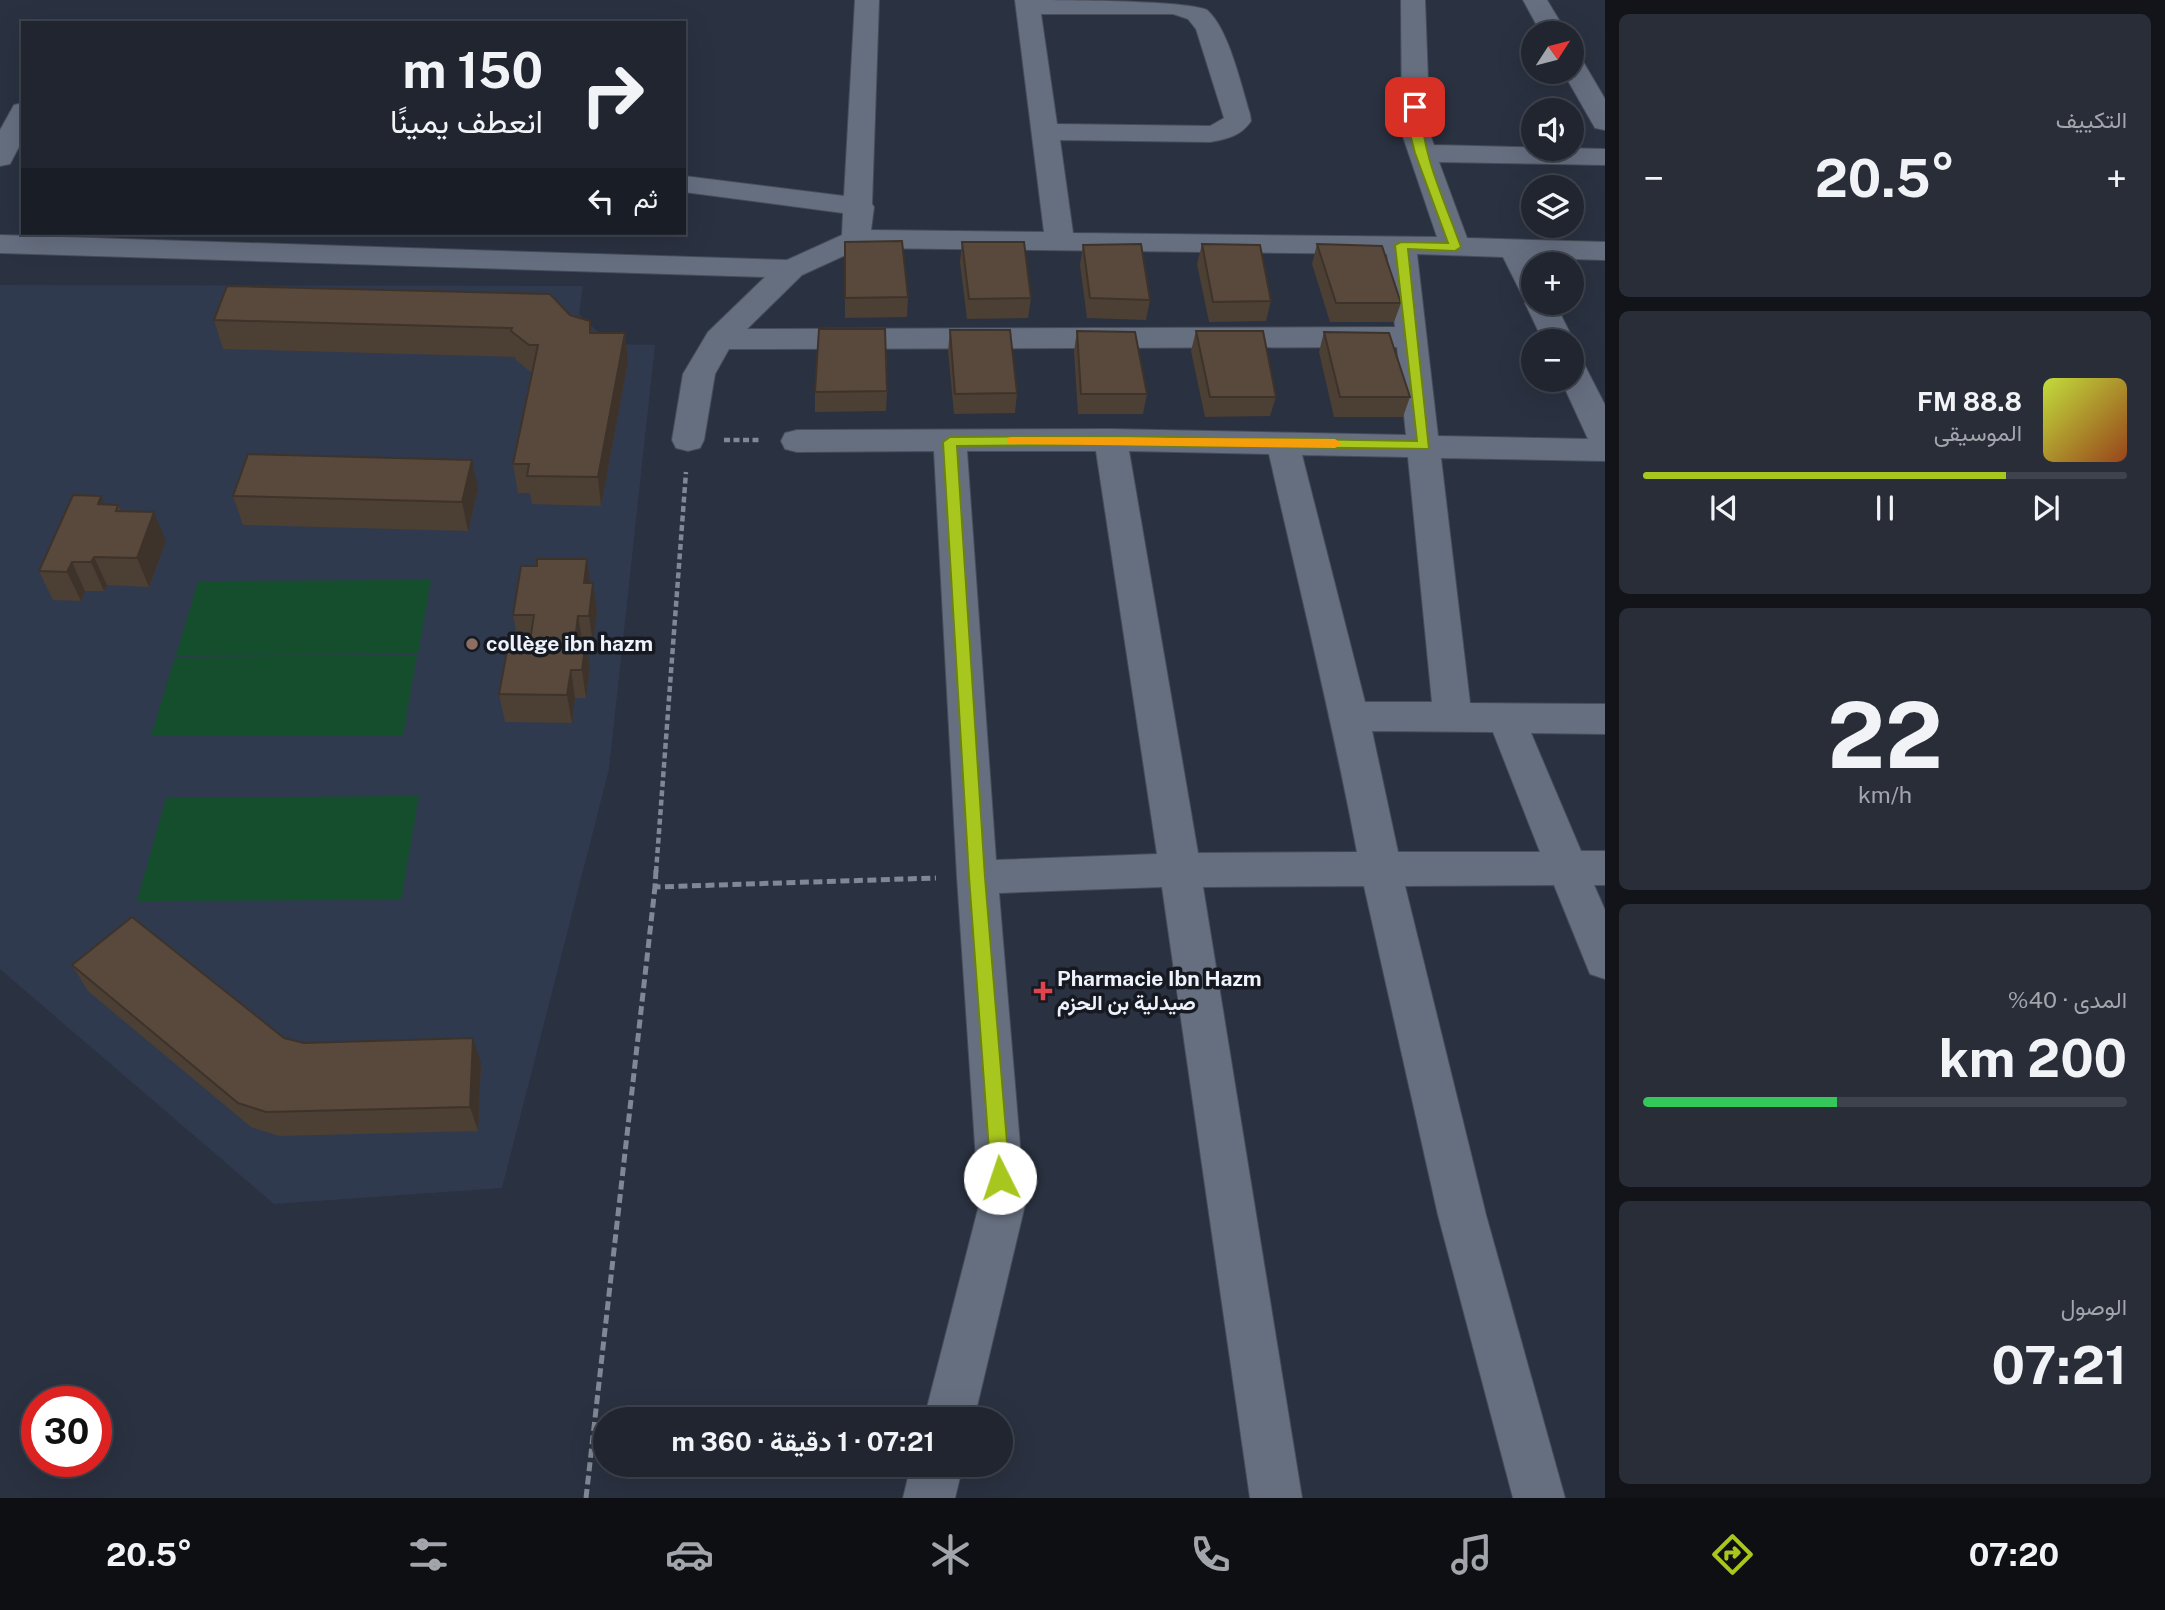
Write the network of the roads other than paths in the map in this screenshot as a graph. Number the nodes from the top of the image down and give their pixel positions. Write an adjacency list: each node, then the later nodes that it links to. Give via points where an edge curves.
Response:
1 (867, 0): 16 (street)
2 (1413, 0): 12 (street, via 1416,134)
3 (1535, 0): 5 (street)
4 (1027, 3): 11 (street); 11 (street, via 1175,7 1197,14 1208,28 1237,114 1232,127 1210,134)
5 (1547, 21)
6 (1583, 84): 10 (street)
7 (0, 96): 8 (street)
8 (21, 100)
9 (21, 115): 14 (street)
10 (1605, 122)
11 (1045, 132): 19 (street)
12 (1421, 153): 13 (street); 22 (street)
13 (1605, 157)
14 (0, 158)
15 (686, 184): 16 (street)
16 (860, 207): 17 (street)
17 (856, 239): 19 (street); 26 (street)
18 (140, 240): 20 (street); 26 (street)
19 (1059, 243): 21 (street)
20 (0, 244)
21 (1401, 245): 22 (street); 27 (street)
22 (1455, 247): 23 (street)
23 (1514, 249): 24 (street); 25 (street)
24 (1605, 251)
25 (1521, 264)
26 (791, 269): 28 (street)
27 (1410, 337): 28 (street); 36 (street)
28 (719, 339): 31 (street, via 699,374)
29 (1583, 392): 30 (street)
30 (1605, 439)
31 (688, 440)
32 (1111, 440): 34 (street); 35 (street); 44 (street)
33 (797, 441): 34 (street)
34 (950, 442): 45 (street)
35 (1283, 443): 36 (street); 38 (street)
36 (1425, 446): 37 (street); 39 (street)
37 (1605, 450)
38 (1350, 716): 39 (street); 43 (street)
39 (1453, 718): 40 (street)
40 (1506, 718): 41 (street); 42 (street)
41 (1605, 719)
42 (1585, 867): 43 (street); 46 (street)
43 (1381, 869): 44 (street); 51 (street, via 1462,1215)
44 (1181, 870): 45 (street); 50 (street)
45 (977, 877): 47 (street, via 1002,1205)
46 (1605, 961)
47 (951, 1407)
48 (934, 1477): 49 (street)
49 (929, 1498)
50 (1276, 1498)
51 (1539, 1498)

